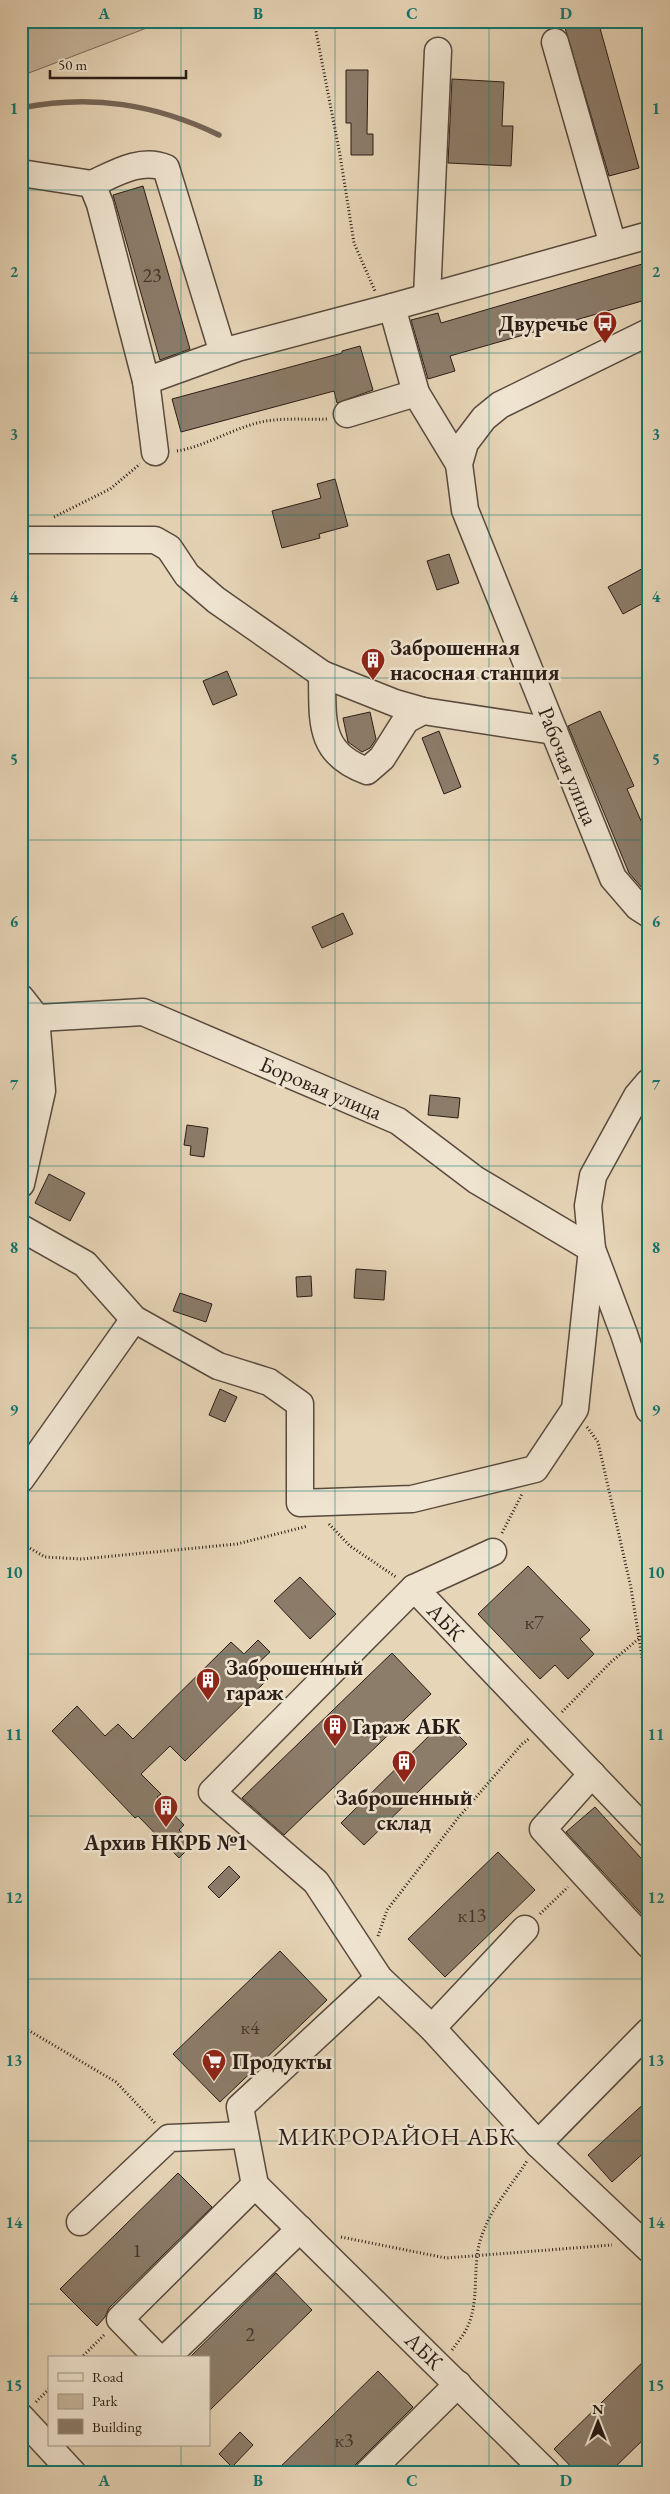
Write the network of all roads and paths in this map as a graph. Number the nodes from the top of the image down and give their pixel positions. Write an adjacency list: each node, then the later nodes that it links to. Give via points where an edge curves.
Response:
1 (314, 21): 9 (path, via 354,243 367,278)
2 (555, 42): 7 (street)
3 (438, 51): 8 (street)
4 (21, 173): 5 (street)
5 (92, 184): 11 (street, via 126,168 145,164 166,168); 12 (street)
6 (649, 235): 7 (street)
7 (613, 245): 8 (street)
8 (427, 297): 9 (street)
9 (389, 308): 11 (street); 13 (street)
10 (649, 332): 16 (street, Рабочая улица, via 500,405 472,431)
11 (223, 353): 12 (street)
12 (146, 381): 15 (street)
13 (416, 393): 14 (street); 16 (street)
14 (348, 414): 15 (path, via 327,419 259,422 197,446)
15 (155, 452): 17 (path, via 110,489)
16 (459, 464): 21 (street, Рабочая улица, via 465,510)
17 (50, 518)
18 (21, 540): 19 (street, via 155,540 169,548 194,581 251,626)
19 (322, 674): 20 (street, via 395,703); 20 (street, via 323,723 328,739 335,753 355,767 367,771 382,758 406,720)
20 (422, 710): 21 (street)
21 (554, 730): 22 (street, Рабочая улица, via 613,878 638,907)
22 (649, 914)
23 (26, 1011): 25 (street, via 42,1091); 27 (street, Боровая улица, via 143,1012 398,1121 476,1180)
24 (649, 1082): 27 (street, via 593,1176 588,1206)
25 (21, 1184)
26 (21, 1228): 28 (street, via 85,1264)
27 (592, 1249): 29 (street); 30 (street)
28 (134, 1319): 32 (street); 33 (street, via 218,1366 268,1382 300,1404 300,1503)
29 (575, 1409): 31 (street); 39 (path, via 598,1442 631,1588)
30 (649, 1410)
31 (535, 1469): 33 (street, via 412,1499); 36 (path)
32 (21, 1479)
33 (320, 1503): 37 (path, via 330,1525 350,1546)
34 (309, 1526): 35 (path, via 237,1544 82,1559 45,1557)
35 (21, 1543)
36 (493, 1552): 37 (street)
37 (414, 1588): 41 (street, АБК); 47 (street, АБК, via 212,1792 316,1882)
38 (649, 1630): 39 (path)
39 (638, 1638): 40 (path); 41 (path, via 574,1702)
40 (649, 1701)
41 (546, 1725): 42 (street, АБК); 47 (path, via 522,1744 458,1818 387,1910)
42 (592, 1774): 43 (street, АБК); 44 (street, via 543,1829)
43 (649, 1834)
44 (583, 1873): 45 (path); 46 (street)
45 (525, 1928): 49 (street)
46 (649, 1945)
47 (374, 1969): 49 (street); 51 (street, via 240,2107)
48 (21, 2022): 52 (path, via 28,2030 116,2082)
49 (432, 2028): 53 (street)
50 (649, 2031): 53 (street)
51 (245, 2134): 52 (street); 54 (street)
52 (169, 2138): 55 (street)
53 (538, 2144): 58 (street); 63 (path, via 498,2201 480,2240 475,2269 475,2300)
54 (255, 2186): 56 (street, АБК); 59 (street)
55 (80, 2222)
56 (300, 2230): 62 (street); 63 (street, АБК)
57 (339, 2237): 58 (path, via 446,2258)
58 (644, 2246)
59 (120, 2319): 60 (path); 61 (street)
60 (83, 2356)
61 (156, 2356)
62 (168, 2356)
63 (449, 2376): 65 (street, АБК); 67 (street)
64 (21, 2417): 66 (street)
65 (545, 2472)
66 (73, 2473)
67 (368, 2473)

